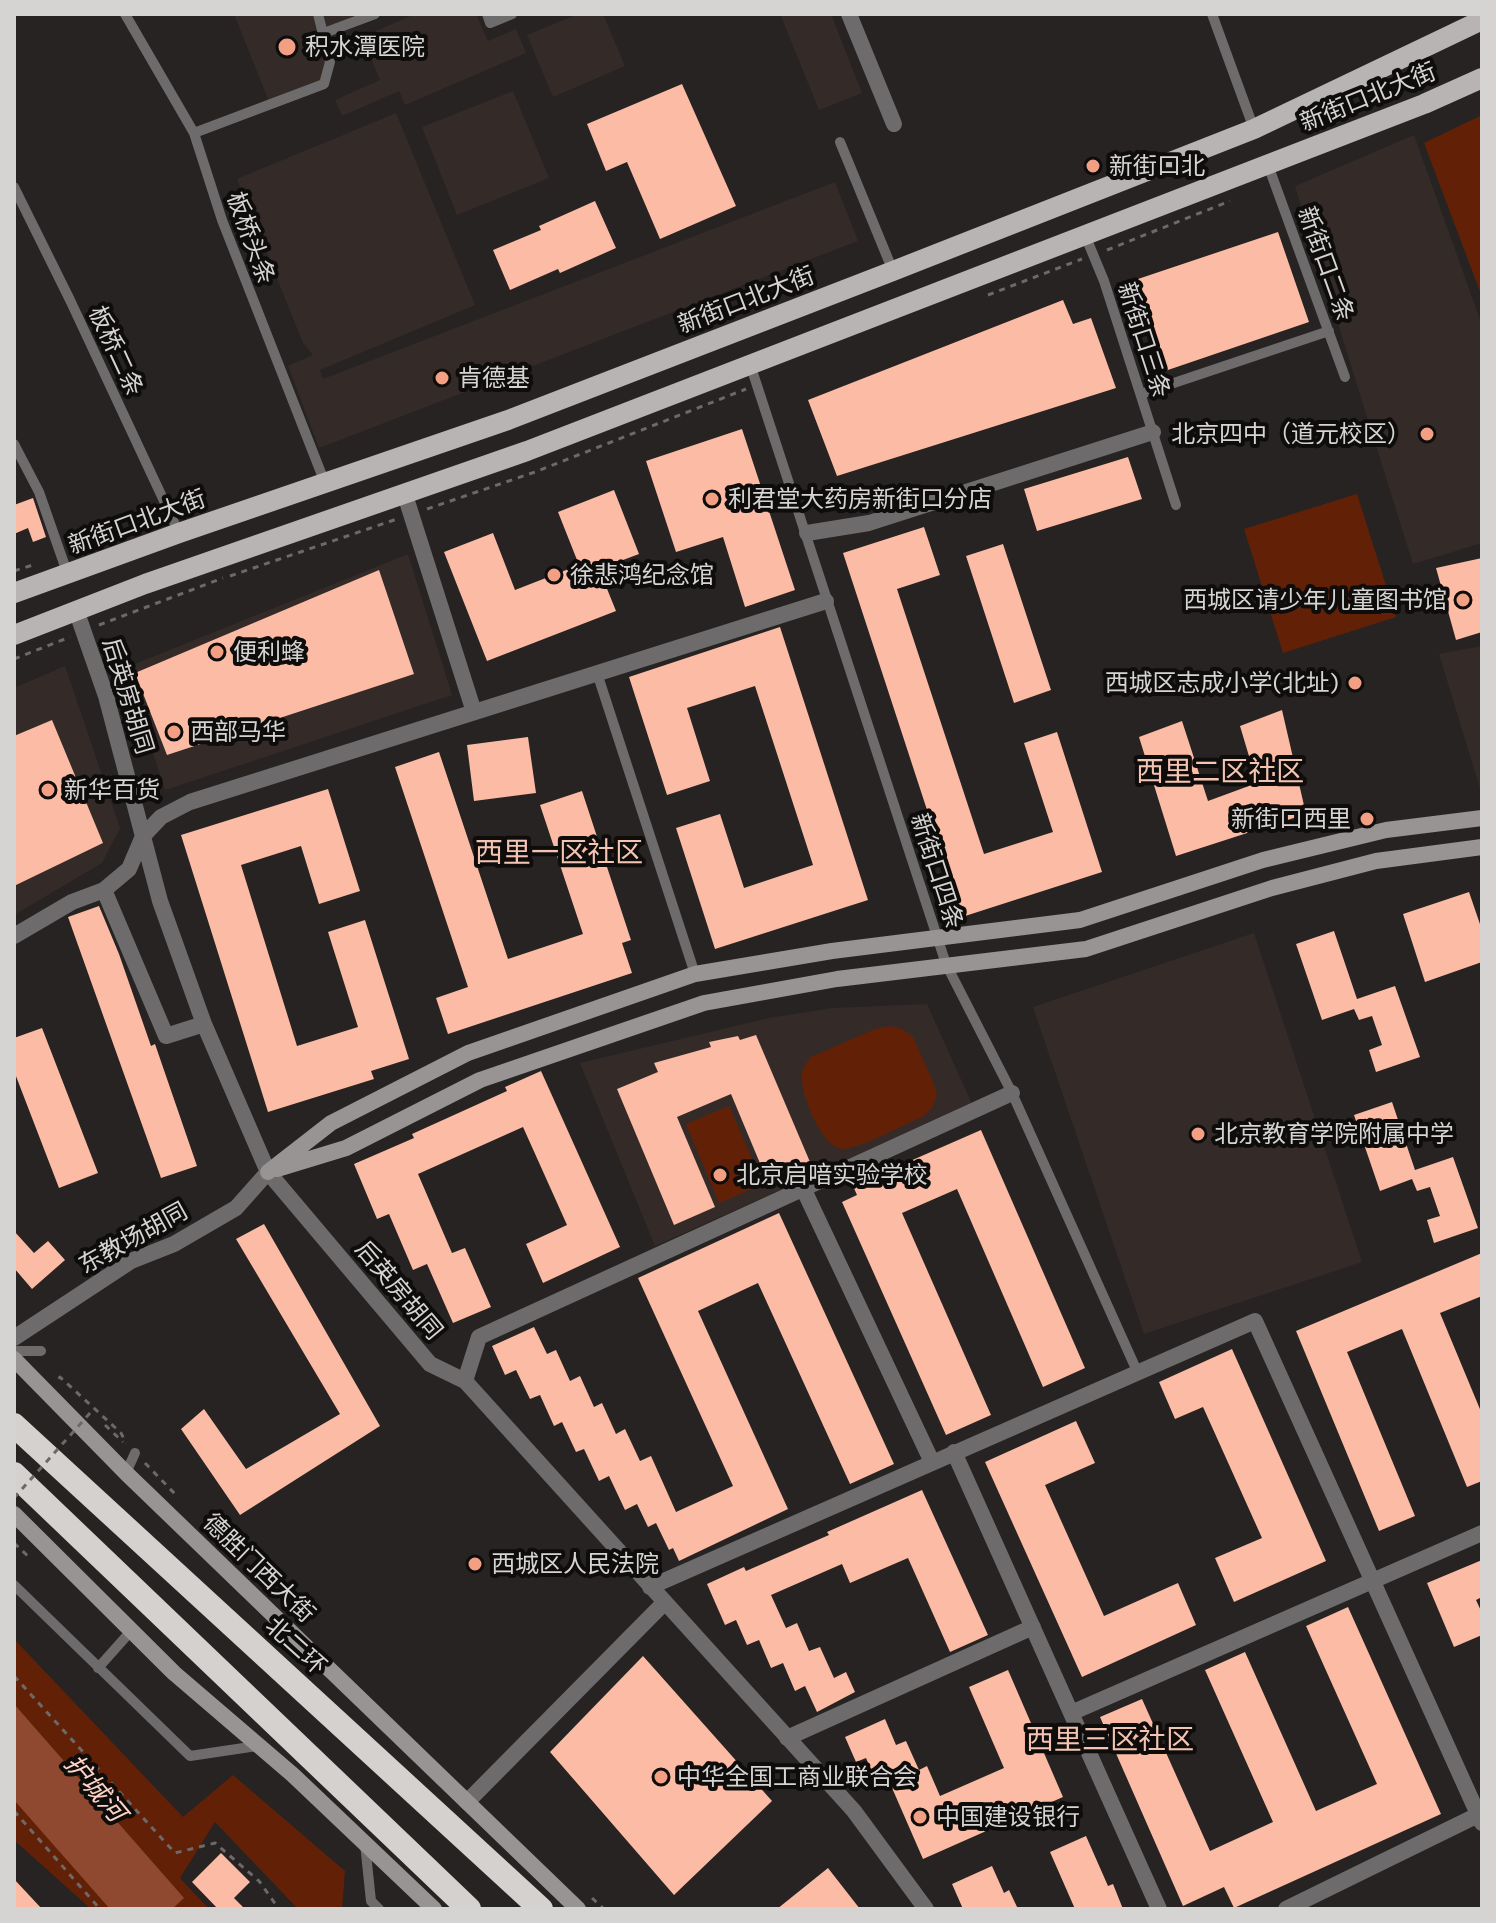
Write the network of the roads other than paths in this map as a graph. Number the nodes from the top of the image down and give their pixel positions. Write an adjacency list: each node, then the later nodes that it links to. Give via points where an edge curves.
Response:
1 (125, 14): 13 (lane, 板桥头条)
2 (318, 14): 9 (lane)
3 (375, 14): 9 (lane)
4 (487, 14): 5 (lane, via 490,23)
5 (512, 14)
6 (849, 14): 11 (street)
7 (1212, 14): 12 (lane)
8 (1479, 19): 12 (main road, 新街口北大街)
9 (324, 33): 13 (lane, via 330,62 324,84)
10 (1482, 78): 15 (main road, 新街口北大街)
11 (894, 124)
12 (1254, 129): 18 (main road, 新街口北大街)
13 (194, 133): 25 (lane, 板桥头条, via 222,220)
14 (840, 142): 18 (lane)
15 (1268, 165): 17 (main road, 新街口北大街); 19 (lane, 新街口二条)
16 (14, 187): 28 (lane, 板桥二条)
17 (1085, 235): 20 (main road, 新街口北大街); 22 (lane, 新街口三条)
18 (893, 271): 25 (main road, 新街口北大街, via 508,420)
19 (1329, 331): 21 (lane, 新街口二条); 22 (lane)
20 (750, 364): 26 (main road, 新街口北大街); 29 (lane, 新街口四条)
21 (1345, 377)
22 (1141, 394): 23 (lane, 新街口三条)
23 (1153, 432): 27 (lane, 新街口三条); 29 (street, via 869,523)
24 (14, 444): 30 (lane, via 39,492)
25 (325, 483): 28 (main road, 新街口北大街)
26 (405, 495): 33 (main road, 新街口北大街); 36 (street)
27 (1176, 505)
28 (179, 533): 30 (main road, 新街口北大街)
29 (807, 533): 32 (lane, 新街口四条)
30 (68, 575): 31 (main road, 新街口北大街)
31 (14, 593)
32 (826, 601): 35 (street); 42 (lane, 新街口四条)
33 (76, 610): 34 (main road, 新街口北大街); 38 (street, 后英房胡同, via 106,696)
34 (14, 635)
35 (597, 673): 36 (street); 44 (lane)
36 (474, 712): 38 (street, via 190,802 161,817)
37 (1482, 818): 42 (street, via 1386,830 1263,860 1080,920)
38 (143, 836): 40 (street, via 129,869); 45 (street, 后英房胡同)
39 (1482, 847): 43 (street, via 1376,861 1272,888 1086,949)
40 (104, 890): 41 (street); 45 (street, via 166,1036)
41 (14, 936)
42 (938, 936): 43 (lane, 新街口四条); 44 (street)
43 (946, 964): 46 (lane, 新街口四条); 47 (street, via 704,1003 480,1080 346,1148)
44 (695, 974): 47 (street, via 468,1053 331,1123)
45 (204, 1024): 47 (street, 后英房胡同)
46 (1012, 1093): 48 (street); 53 (lane, 新街口四条)
47 (268, 1172): 49 (street, 东教场胡同, via 236,1208 174,1244 131,1261); 54 (street, 后英房胡同, via 430,1364)
48 (803, 1188): 54 (street, via 479,1337); 58 (street)
49 (14, 1338)
50 (14, 1351): 51 (lane)
51 (41, 1351)
52 (14, 1359): 59 (street, 德胜门西大街)
53 (1137, 1371): 56 (street); 63 (street, via 1255,1321)
54 (465, 1381): 65 (street, 后英房胡同)
55 (14, 1425): 76 (highway, 北二环)
56 (954, 1452): 58 (street); 67 (street)
57 (135, 1453): 59 (lane)
58 (932, 1462): 65 (street)
59 (126, 1473): 73 (street, 德胜门西大街)
60 (14, 1474): 79 (highway)
61 (14, 1514): 68 (street)
62 (1482, 1533): 63 (street)
63 (1374, 1580): 70 (street); 74 (street)
64 (14, 1585): 69 (lane)
65 (650, 1587): 66 (street, 后英房胡同)
66 (665, 1602): 71 (street, 后英房胡同); 73 (street)
67 (1033, 1627): 70 (street); 71 (street)
68 (131, 1631): 69 (lane); 72 (street)
69 (98, 1668): 72 (lane, via 190,1756)
70 (1071, 1713): 82 (street)
71 (787, 1738): 81 (street, 后英房胡同, via 854,1811)
72 (257, 1746): 75 (street)
73 (467, 1802): 80 (street, 德胜门西大街)
74 (1480, 1819): 83 (street)
75 (365, 1842): 77 (lane, via 371,1901); 78 (street)
76 (541, 1907)
77 (379, 1909)
78 (434, 1909)
79 (469, 1909)
80 (578, 1909)
81 (926, 1909)
82 (1159, 1909)
83 (1286, 1909)

